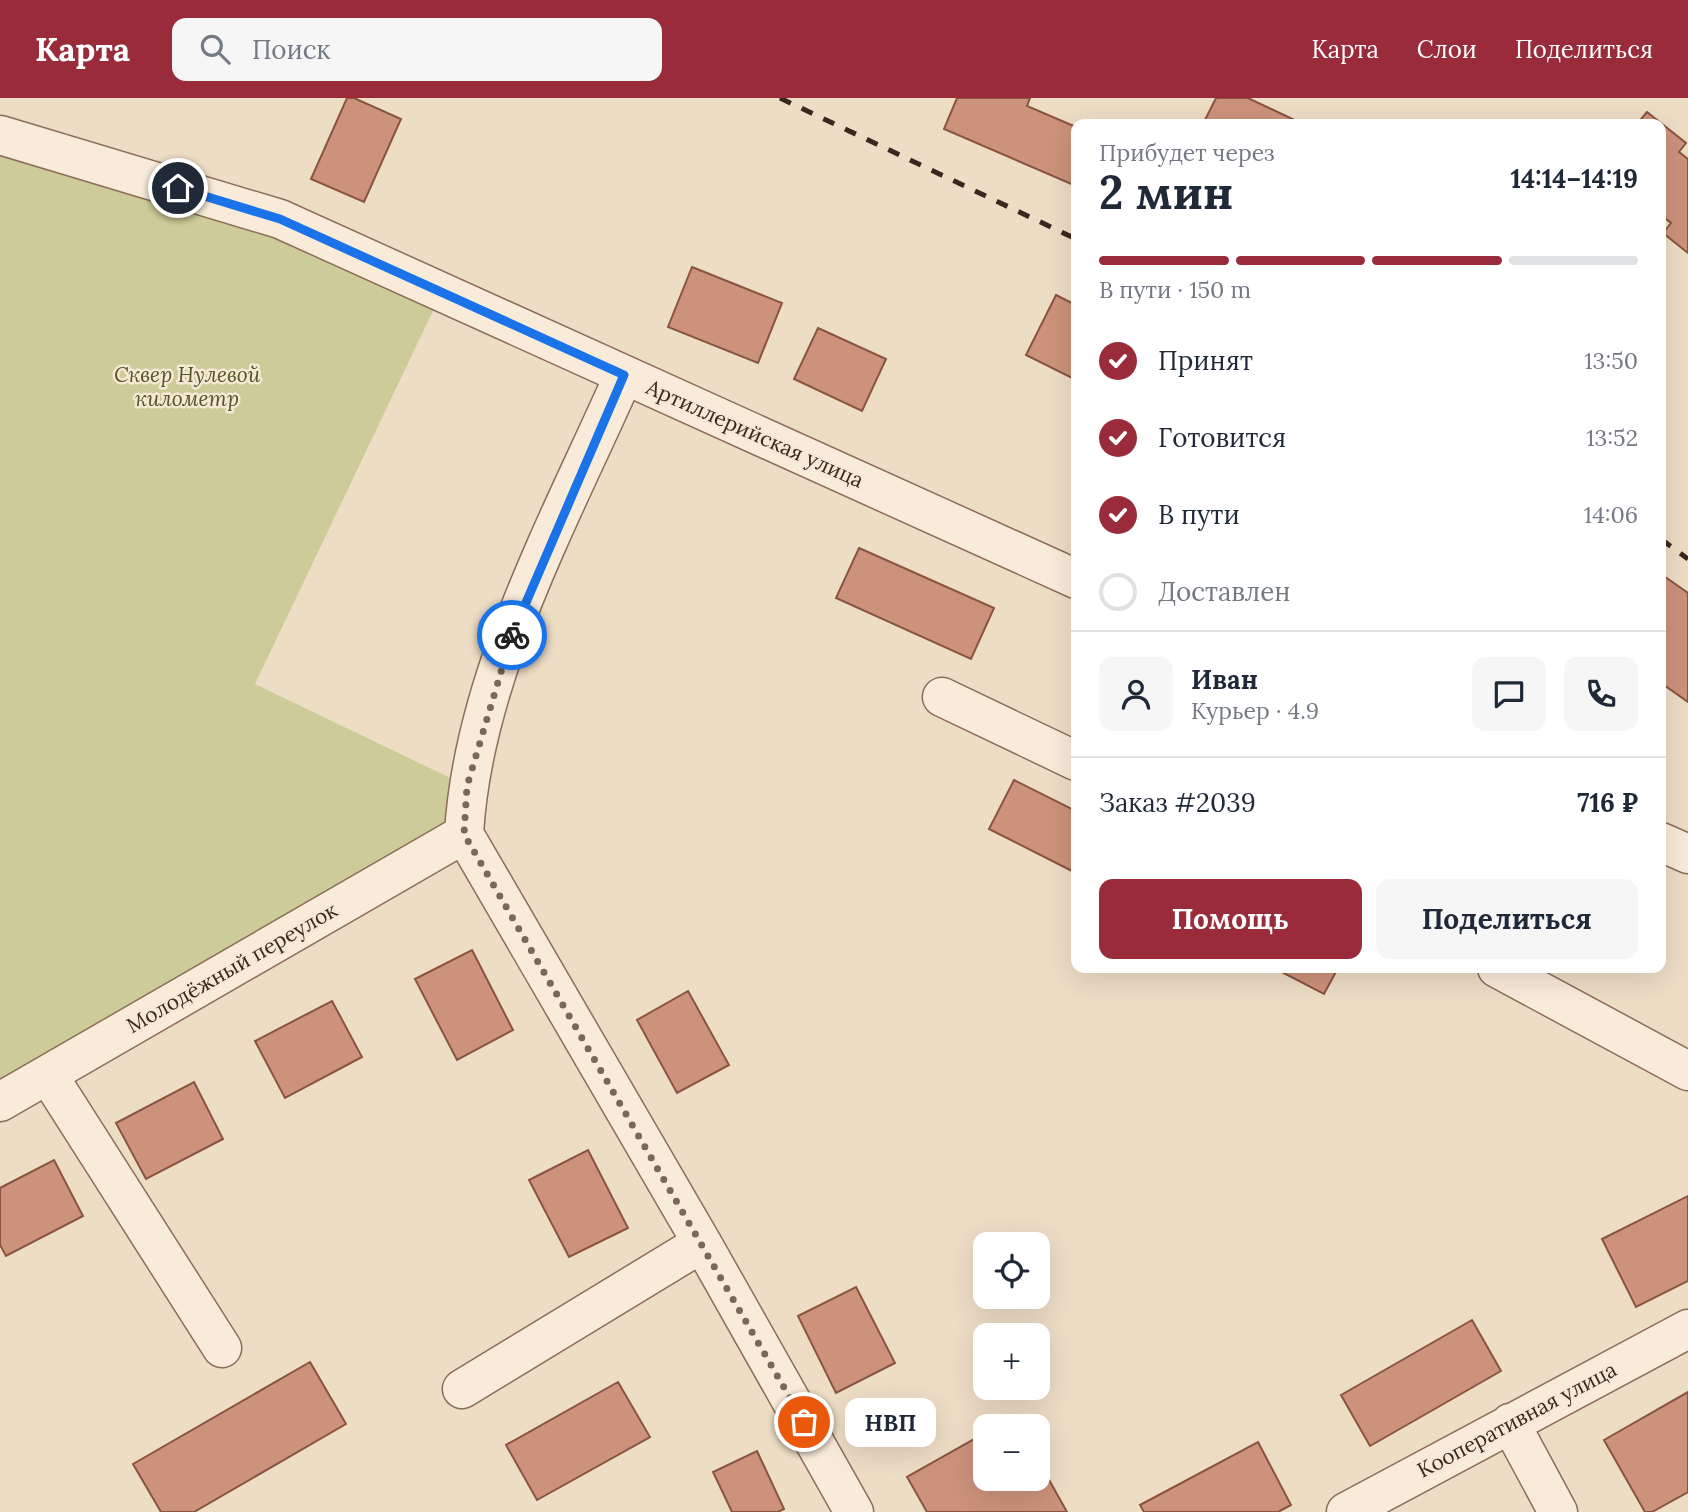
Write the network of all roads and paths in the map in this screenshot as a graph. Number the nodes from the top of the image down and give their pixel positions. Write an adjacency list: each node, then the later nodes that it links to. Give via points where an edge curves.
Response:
1 (0, 135): 2 (street, Артиллерийская улица, via 280,219)
2 (624, 375): 3 (street, Артиллерийская улица); 6 (street, via 518,616 467,786)
3 (1071, 577)
4 (942, 697): 5 (street)
5 (1071, 759)
6 (464, 834): 11 (street, Молодёжный переулок); 13 (street)
7 (1666, 844): 8 (street)
8 (1688, 854)
9 (1506, 973): 10 (street)
10 (1688, 1071)
11 (48, 1075): 12 (street, Молодёжный переулок); 15 (street)
12 (0, 1102)
13 (702, 1243): 16 (street); 18 (street)
14 (1688, 1329): 17 (street, Кооперативная улица)
15 (222, 1348)
16 (462, 1389)
17 (1510, 1423): 19 (street, Кооперативная улица); 20 (street)
18 (854, 1512)
19 (1346, 1512)
20 (1558, 1512)

